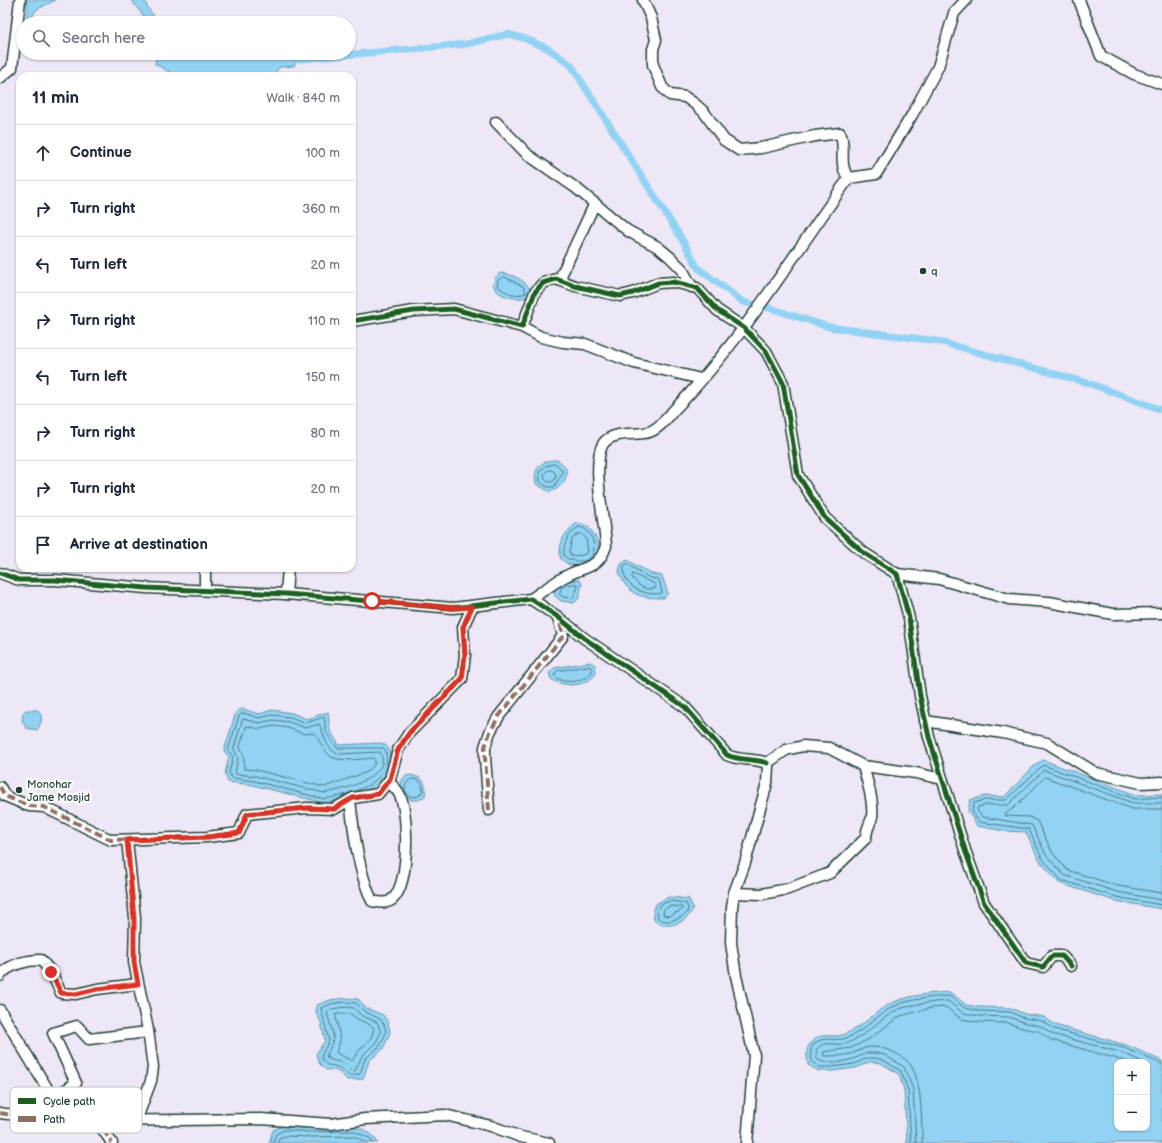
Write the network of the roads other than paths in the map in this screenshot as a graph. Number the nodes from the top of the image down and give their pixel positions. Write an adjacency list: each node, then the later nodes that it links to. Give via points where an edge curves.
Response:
1 (20, 0): 5 (street)
2 (643, 0): 10 (street, via 651,18 656,40 653,65 662,87 670,95 685,97 695,104 724,140 739,150 840,133 843,139 842,167)
3 (966, 0): 10 (street, via 954,13 938,67 876,174)
4 (1078, 0): 8 (street, via 1101,56 1134,74)
5 (18, 16)
6 (16, 34): 7 (street, via 12,68)
7 (0, 78)
8 (1162, 84)
9 (496, 122): 11 (street, via 528,155)
10 (849, 178): 16 (street)
11 (595, 203): 12 (street); 13 (street, via 628,231 658,247 670,257 682,269)
12 (559, 280): 13 (street, via 620,296 658,283 674,282); 15 (street, via 556,278 543,283 535,292)
13 (692, 287): 16 (street, via 697,288 717,310)
14 (356, 320): 15 (street, via 414,311 454,309)
15 (522, 327): 17 (street, via 541,337 585,344 634,363)
16 (744, 328): 17 (street); 21 (street, via 766,351 783,383 798,476 825,518 864,552)
17 (701, 379): 24 (street, via 656,429 613,437 604,443 600,452 598,477 606,535 603,556 596,563 568,575)
18 (205, 572): 22 (street)
19 (288, 572): 23 (street)
20 (0, 573): 22 (street, via 19,580)
21 (897, 574): 26 (street, via 939,578 1009,599 1049,602 1113,614); 28 (street, via 909,618)
22 (205, 590): 23 (street)
23 (286, 594): 25 (street, via 453,608)
24 (531, 599): 25 (street); 27 (street)
25 (472, 607): 32 (street, via 463,627 465,655 462,679 409,733 398,750)
26 (1162, 613)
27 (558, 617): 29 (street, via 584,638 686,707 727,755 732,758); 36 (street, via 563,636 499,716 488,739 485,758)
28 (925, 721): 31 (street); 33 (street, via 1003,733 1047,743 1096,773 1141,783)
29 (767, 762): 30 (street, via 786,750 803,746 829,748); 38 (street, via 767,783)
30 (863, 766): 31 (street); 38 (street, via 872,818 866,830 866,838 858,847 830,872 788,889 762,894)
31 (942, 779): 39 (street, via 984,903 1026,963 1043,967 1052,956 1062,956)
32 (388, 782): 35 (street, via 378,794); 35 (street, via 399,792 405,817 405,868 400,890 391,901 372,901 365,885)
33 (1162, 782)
34 (0, 787): 37 (street, via 5,796 29,806 44,807 111,840)
35 (350, 800): 37 (street, via 334,809 307,808 247,814 239,833)
36 (489, 810)
37 (127, 840): 41 (street, via 134,904 134,962)
38 (734, 894): 53 (street, via 731,943 754,1055)
39 (1071, 966)
40 (0, 976): 41 (street, via 15,965 41,960 51,972 61,993 76,994)
41 (138, 984): 43 (street)
42 (0, 1010): 44 (street)
43 (148, 1032): 45 (street, via 89,1039 77,1026 53,1033 76,1083); 46 (street, via 153,1067)
44 (46, 1087)
45 (70, 1087)
46 (142, 1106)
47 (0, 1113): 48 (street)
48 (10, 1115)
49 (142, 1122): 52 (street, via 261,1118 331,1124 372,1118 445,1116)
50 (105, 1133): 51 (street)
51 (112, 1143)
52 (548, 1143)
53 (747, 1143)

